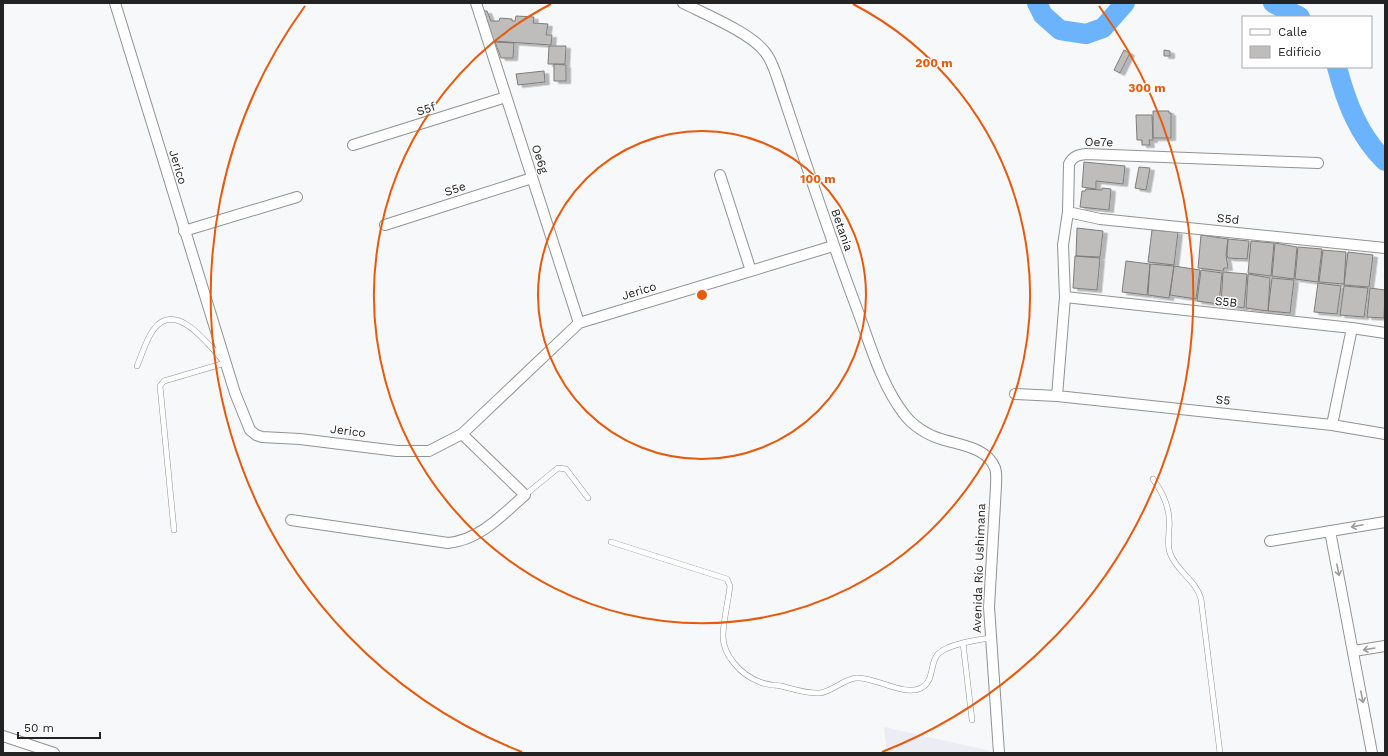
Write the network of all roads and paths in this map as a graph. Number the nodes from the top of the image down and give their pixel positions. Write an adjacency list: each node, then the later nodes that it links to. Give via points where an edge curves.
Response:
1 (115, 3): 12 (street, Jerico)
2 (476, 3): 4 (street, Oe6g)
3 (683, 3): 13 (street, Betania, via 758,43 769,58)
4 (506, 97): 5 (street, S5f); 8 (street, Oe6g)
5 (353, 145)
6 (1318, 163): 10 (street, Oe7e, via 1077,155 1068,164)
7 (720, 175): 15 (street)
8 (532, 178): 11 (street, S5e); 17 (street, Oe6g)
9 (297, 197): 12 (street)
10 (1068, 212): 14 (street, S5d, via 1100,219); 16 (street, Oe7e, via 1063,245)
11 (385, 225)
12 (184, 231): 20 (street, Jerico)
13 (833, 246): 15 (street, Jerico); 27 (street, Betania, via 877,363 891,394 904,414 928,433 964,445)
14 (1385, 248)
15 (751, 271): 17 (street, Jerico)
16 (1065, 297): 18 (street, S5B); 23 (street, Oe7e)
17 (579, 323): 25 (street, Jerico)
18 (1352, 328): 19 (street, S5B); 24 (street)
19 (1385, 333)
20 (225, 364): 21 (lane, via 189,325 173,321 159,324 153,329); 25 (street, Jerico, via 246,422 256,435 262,437 419,452 438,447); 33 (lane, via 164,381 160,386)
21 (138, 366)
22 (1015, 394): 23 (street, S5)
23 (1057, 396): 24 (street, S5)
24 (1332, 425): 26 (street, S5)
25 (462, 434): 29 (street)
26 (1385, 434)
27 (988, 457): 37 (street, Avenida Río Ushimana, via 995,468 996,480 989,607)
28 (1153, 479): 45 (lane, via 1167,505 1170,523 1169,552 1195,585 1201,599)
29 (525, 495): 30 (lane, via 558,468 566,469); 31 (street, via 473,537 461,542 448,543)
30 (588, 498)
31 (292, 520)
32 (1385, 522): 34 (street, one-way to 34)
33 (174, 530)
34 (1330, 532): 35 (street); 40 (street, one-way to 40)
35 (1270, 541)
36 (611, 542): 38 (lane, via 727,579 730,586 723,635 728,653 739,668 761,682 816,693 857,678 916,690 921,689 929,680 939,653)
37 (990, 638): 38 (lane); 44 (street, Avenida Río Ushimana)
38 (963, 643): 41 (lane)
39 (1385, 646): 40 (street, one-way to 40)
40 (1354, 651): 46 (street, one-way to 46)
41 (972, 720)
42 (3, 736): 43 (street)
43 (54, 753)
44 (999, 753)
45 (1220, 753)
46 (1372, 753)

